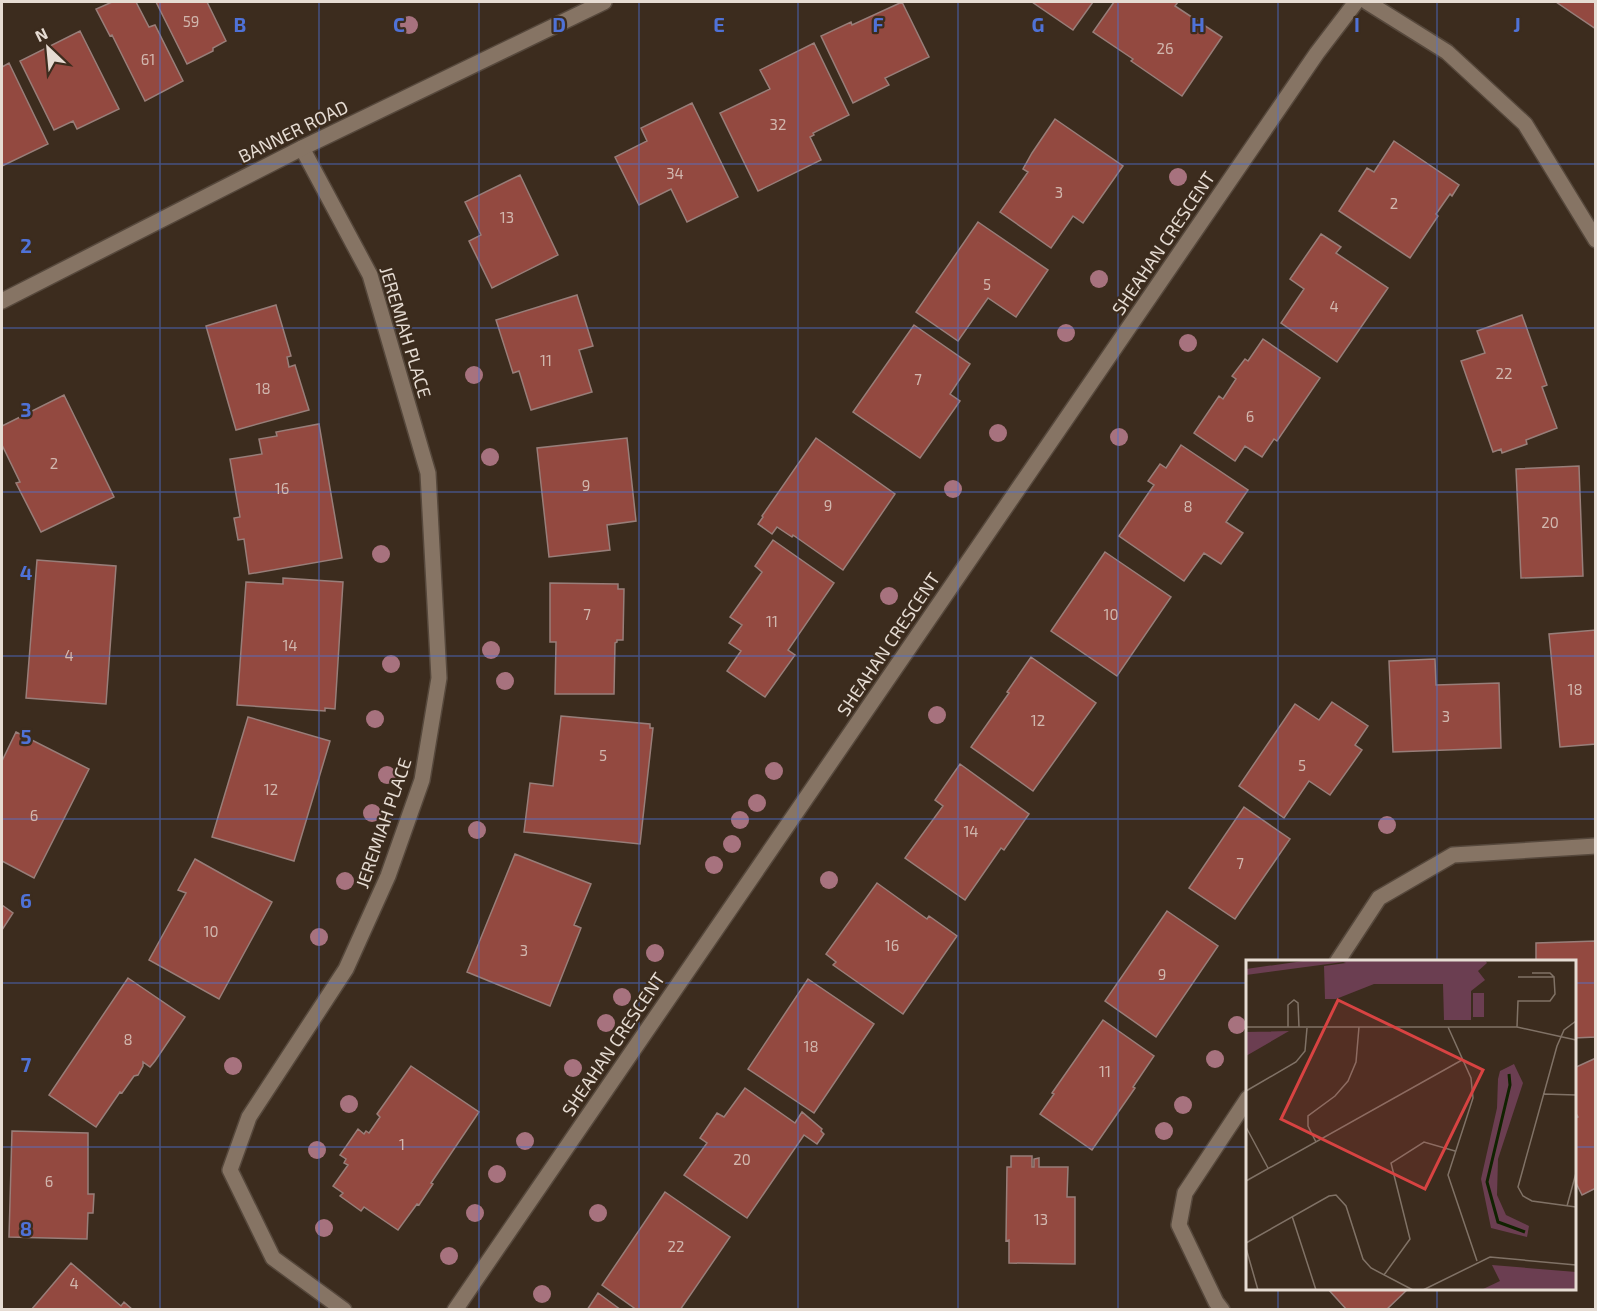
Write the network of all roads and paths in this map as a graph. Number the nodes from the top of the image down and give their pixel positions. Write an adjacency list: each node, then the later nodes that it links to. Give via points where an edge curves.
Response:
1 (603, 2): 4 (street, BANNER ROAD)
2 (1356, 2): 11 (street, SHEAHAN CRESCENT, via 1317,53)
3 (1367, 2): 5 (street, via 1447,52 1525,123)
4 (302, 148): 6 (street, BANNER ROAD); 10 (street, JEREMIAH PLACE, via 370,275 428,473 439,678 422,780 388,876 346,969 249,1117 230,1170 273,1258)
5 (1596, 240)
6 (2, 301)
7 (1596, 846): 8 (street, via 1453,855 1378,898)
8 (1338, 960)
9 (1246, 1101): 12 (street, via 1185,1193 1179,1225)
10 (344, 1310)
11 (455, 1310)
12 (1222, 1310)

